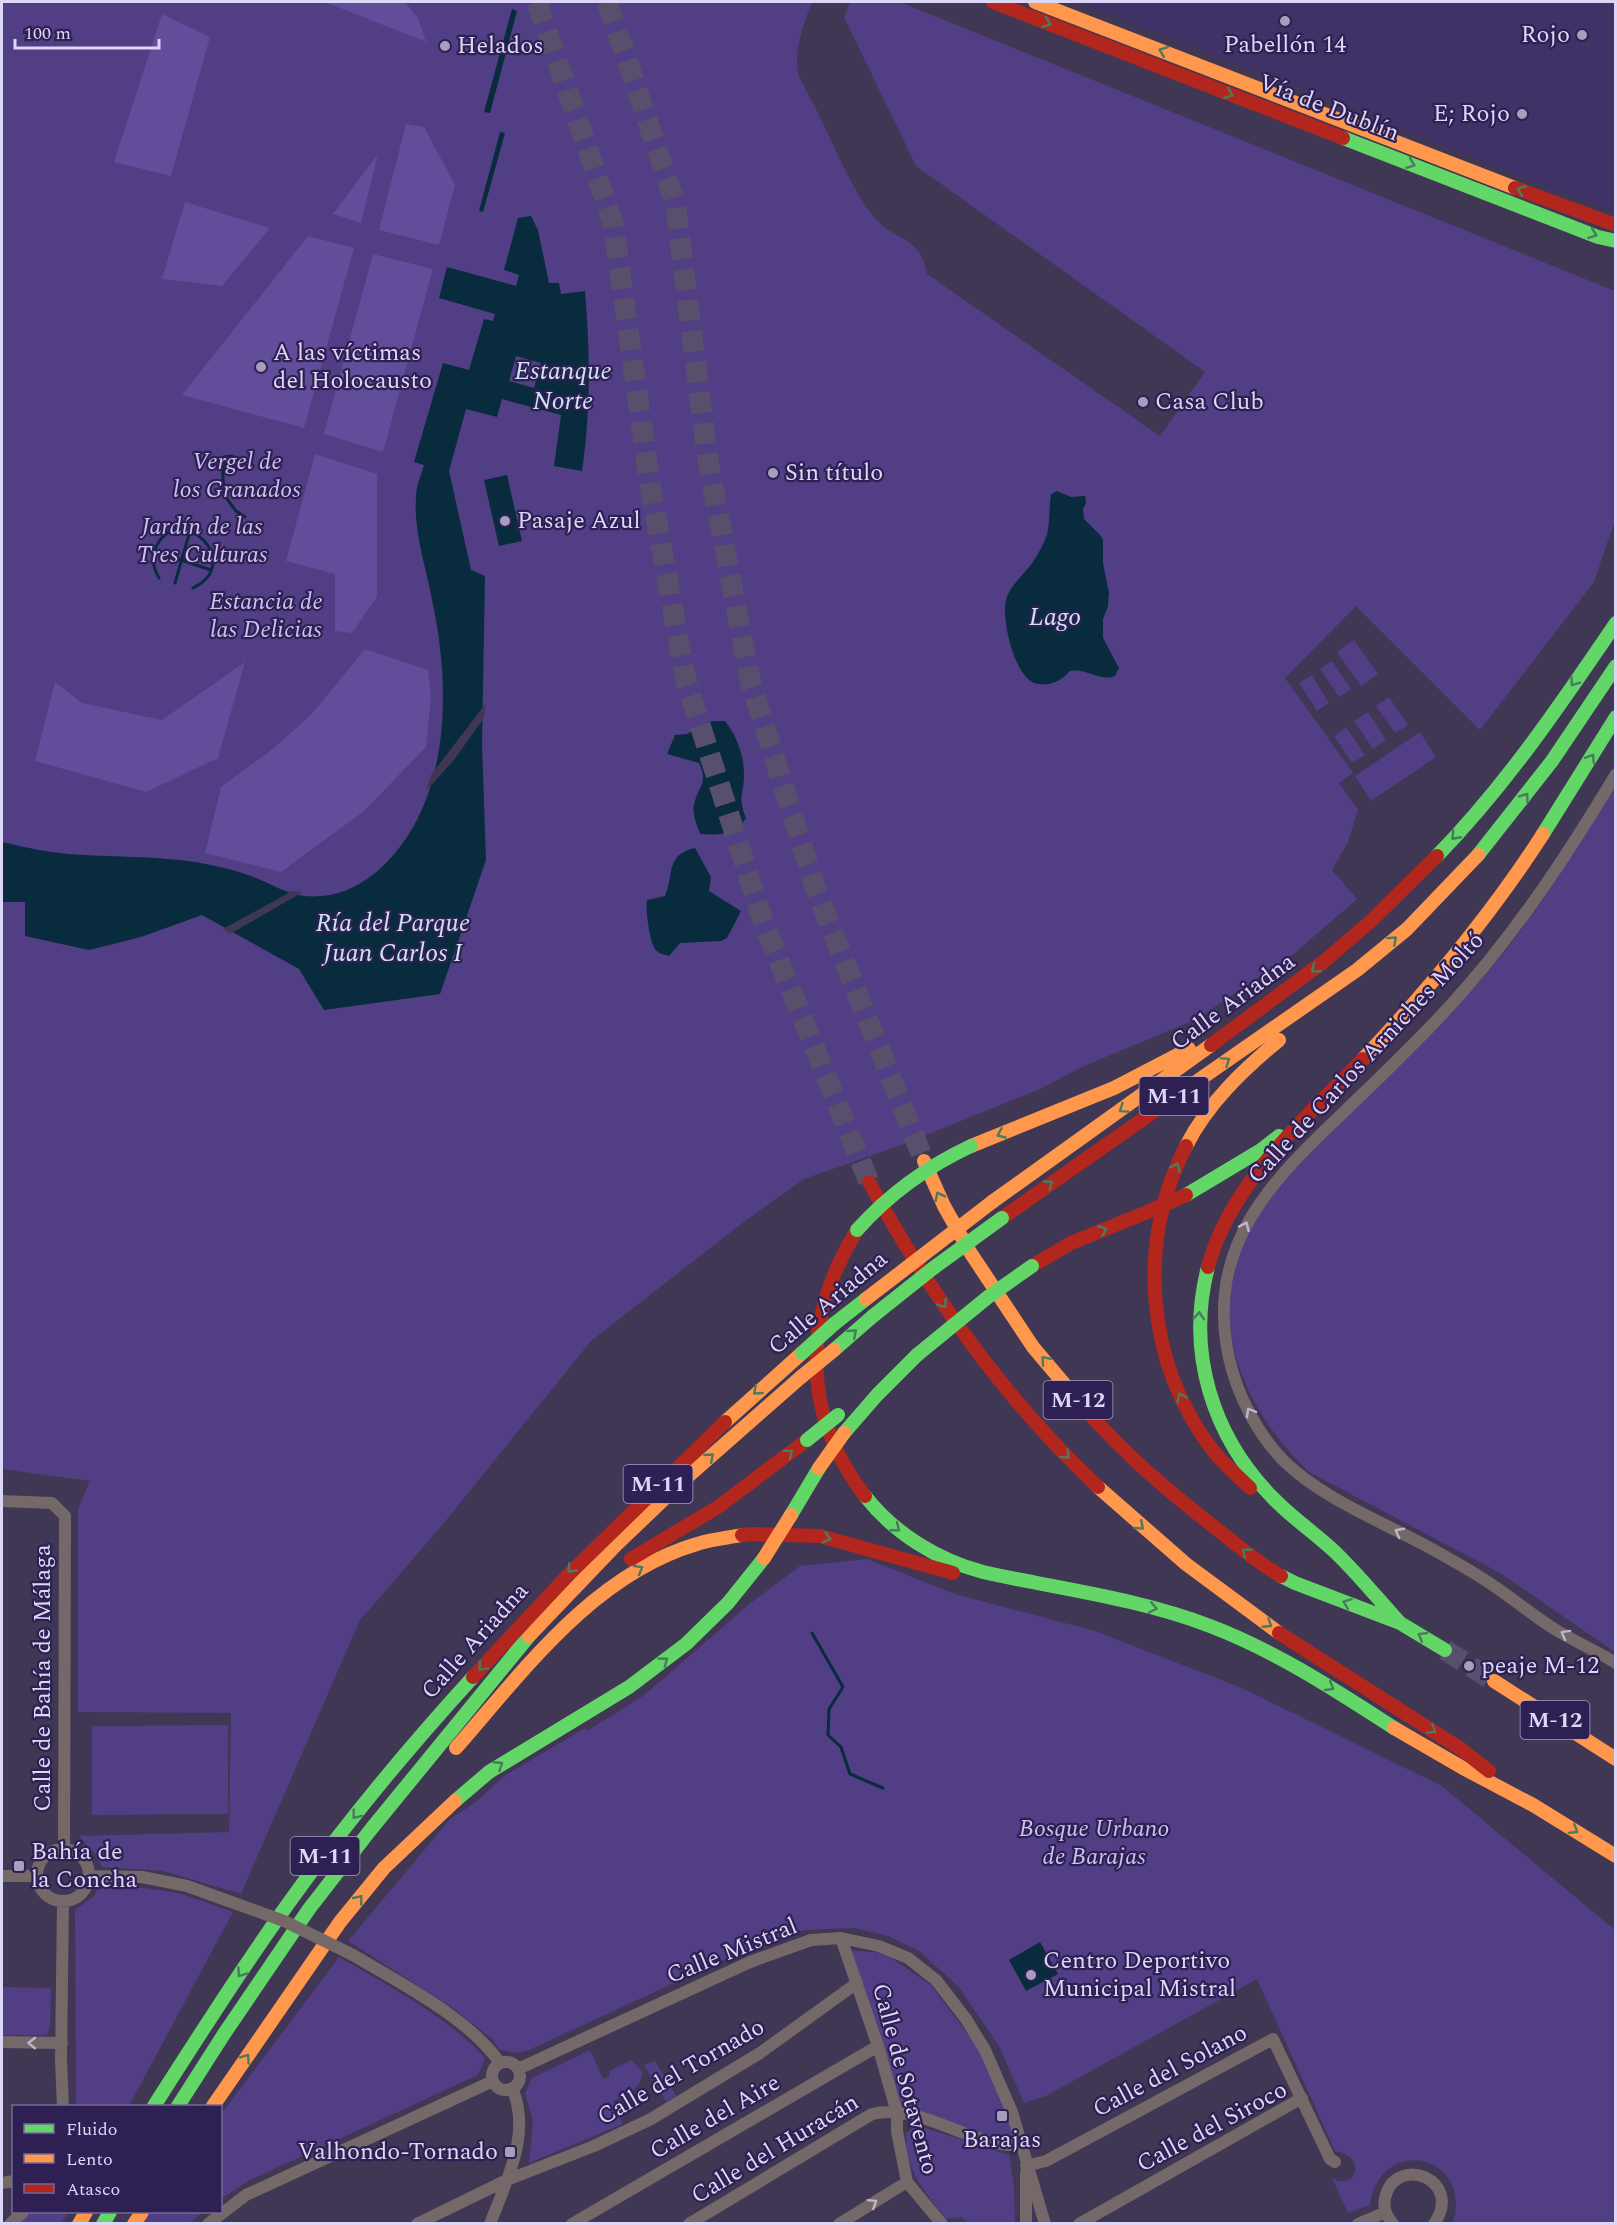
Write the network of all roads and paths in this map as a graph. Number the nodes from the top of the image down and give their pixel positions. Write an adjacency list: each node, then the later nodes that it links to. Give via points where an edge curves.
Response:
1 (993, 2): 4 (main road, Vía de Dublín, one-way to 4)
2 (1035, 2): 3 (main road, Vía de Dublín, one-way to 2)
3 (1616, 225)
4 (1616, 242)
5 (1613, 625): 12 (main road, Calle Ariadna / M-11, one-way to 12, via 1511,771 1435,858 1333,955)
6 (1616, 666): 11 (main road, Calle Ariadna / M-11, one-way to 6, via 1430,907 1513,815)
7 (1616, 717): 9 (main road)
8 (1616, 723): 9 (main road)
9 (1603, 739): 13 (main road, one-way to 9, via 1388,1033 1467,940 1532,850)
10 (1616, 774): 22 (street, Calle de Carlos Arniches Moltó, one-way to 10, via 1554,1629 1486,1581 1295,1471 1281,1458 1240,1395 1223,1321 1234,1252 1250,1216 1267,1191 1308,1145 1441,1016 1488,960 1529,911)
11 (1348, 978): 18 (main road, one-way to 11, via 1233,1473 1203,1435 1180,1396 1169,1369 1157,1317 1153,1286 1156,1247 1163,1198 1194,1131 1237,1076 1325,1004); 24 (main road, Calle Ariadna / M-11, one-way to 11, bridge, via 554,1609 616,1545 685,1479 873,1316 1002,1218)
12 (1256, 1014): 19 (main road, one-way to 19, bridge, via 1114,1088 971,1146 915,1174 884,1200 844,1249 819,1316 817,1392 828,1435 841,1463 870,1505 925,1550 965,1567); 45 (main road, Calle Ariadna / M-11, one-way to 45, bridge, via 992,1202 834,1324 720,1424 580,1560 520,1623 355,1816 208,2021)
13 (1307, 1116): 16 (main road, one-way to 13, bridge, via 1032,1266 1071,1243 1186,1195 1261,1150); 18 (main road, one-way to 13, via 1250,1472 1225,1434 1204,1375 1198,1321 1211,1252 1225,1220 1239,1196)
14 (924, 1161): 20 (main road, M-12, one-way to 14, via 1295,1583 1265,1567 1185,1504 1112,1439 1033,1347 970,1252)
15 (869, 1182): 26 (main road, M-12, one-way to 26, via 928,1281 979,1354 1053,1443 1135,1522 1245,1609 1461,1749)
16 (918, 1355): 24 (main road, one-way to 16, bridge, via 568,1609 607,1576 718,1507); 47 (main road, one-way to 16, bridge, via 340,1922 384,1868 489,1772 628,1687 686,1644 728,1603 764,1558 844,1434)
17 (2, 1501): 28 (street, Calle de Bahía de Málaga, via 44,1501 59,1507 64,1516)
18 (1290, 1515): 20 (main road, via 1328,1546)
19 (1096, 1596): 26 (main road, one-way to 26, via 1164,1610 1231,1634 1295,1666 1453,1763); 27 (main road, one-way to 19, via 447,1758 580,1611 628,1575 697,1542 770,1532 815,1536 946,1572)
20 (1400, 1623): 21 (main road, M-12, one-way to 20)
21 (1445, 1650)
22 (1616, 1663)
23 (1494, 1682): 25 (main road, M-12)
24 (468, 1712): 27 (main road, Calle Ariadna / M-11)
25 (1616, 1759)
26 (1532, 1805): 29 (main road, M-12, one-way to 29)
27 (372, 1828): 46 (main road, Calle Ariadna / M-11, via 309,1909)
28 (64, 1850): 31 (street, via 43,1859); 32 (street, via 80,1856)
29 (1616, 1856)
30 (2, 1876): 31 (street)
31 (38, 1876): 33 (street, via 42,1891)
32 (89, 1876): 33 (street, via 79,1896); 39 (street, bridge, via 142,1877 187,1886 284,1921 353,1955 452,2016 491,2049)
33 (63, 1901): 37 (street)
34 (841, 1938): 35 (street, Calle de Sotavento); 40 (street, Calle Mistral, via 812,1940 750,1962); 49 (street, Calle Mistral, via 879,1946 908,1958 936,1980 985,2050 1012,2112)
35 (857, 1983): 38 (street, Calle de Sotavento); 52 (street, Calle del Tornado, via 760,2053 651,2119)
36 (2, 2042): 37 (street, one-way to 36)
37 (62, 2043): 44 (street)
38 (878, 2046): 48 (street, Calle de Sotavento); 64 (street, Calle del Aire)
39 (500, 2063): 40 (street, via 511,2063); 41 (street, via 493,2070)
40 (518, 2069): 42 (street, via 519,2080)
41 (493, 2080): 42 (street, via 503,2089); 58 (street, via 246,2195)
42 (512, 2088): 52 (street, via 519,2125 516,2154)
43 (1302, 2098): 50 (street, Calle del Siroco, via 1330,2159); 51 (street, Calle del Solano, via 1273,2039 1046,2161); 69 (street, Calle del Siroco)
44 (63, 2105)
45 (155, 2105)
46 (179, 2105)
47 (214, 2105)
48 (897, 2113): 49 (street, Calle del Huracán, via 1004,2146); 53 (street, Calle de Sotavento); 65 (street, Calle del Huracán, via 872,2114)
49 (1020, 2145): 51 (street, Calle Mistral)
50 (1335, 2162)
51 (1026, 2166): 54 (street); 59 (street, via 1038,2197)
52 (507, 2180): 62 (street, Calle del Tornado); 63 (street)
53 (907, 2182): 66 (street, one-way to 53); 67 (street, Calle de Sotavento)
54 (1026, 2190): 59 (street); 68 (street)
55 (1386, 2212): 70 (street); 71 (street); 72 (street, via 1384,2202 1392,2183 1410,2174 1420,2175 1430,2179 1442,2195 1443,2205)
56 (21, 2213): 60 (street)
57 (222, 2213): 61 (street)
58 (222, 2213)
59 (1038, 2221)
60 (9, 2223)
61 (208, 2223)
62 (417, 2223)
63 (490, 2223)
64 (572, 2223)
65 (689, 2223)
66 (839, 2223)
67 (942, 2223)
68 (1026, 2223)
69 (1079, 2223)
70 (1358, 2223)
71 (1392, 2223)
72 (1434, 2223)

